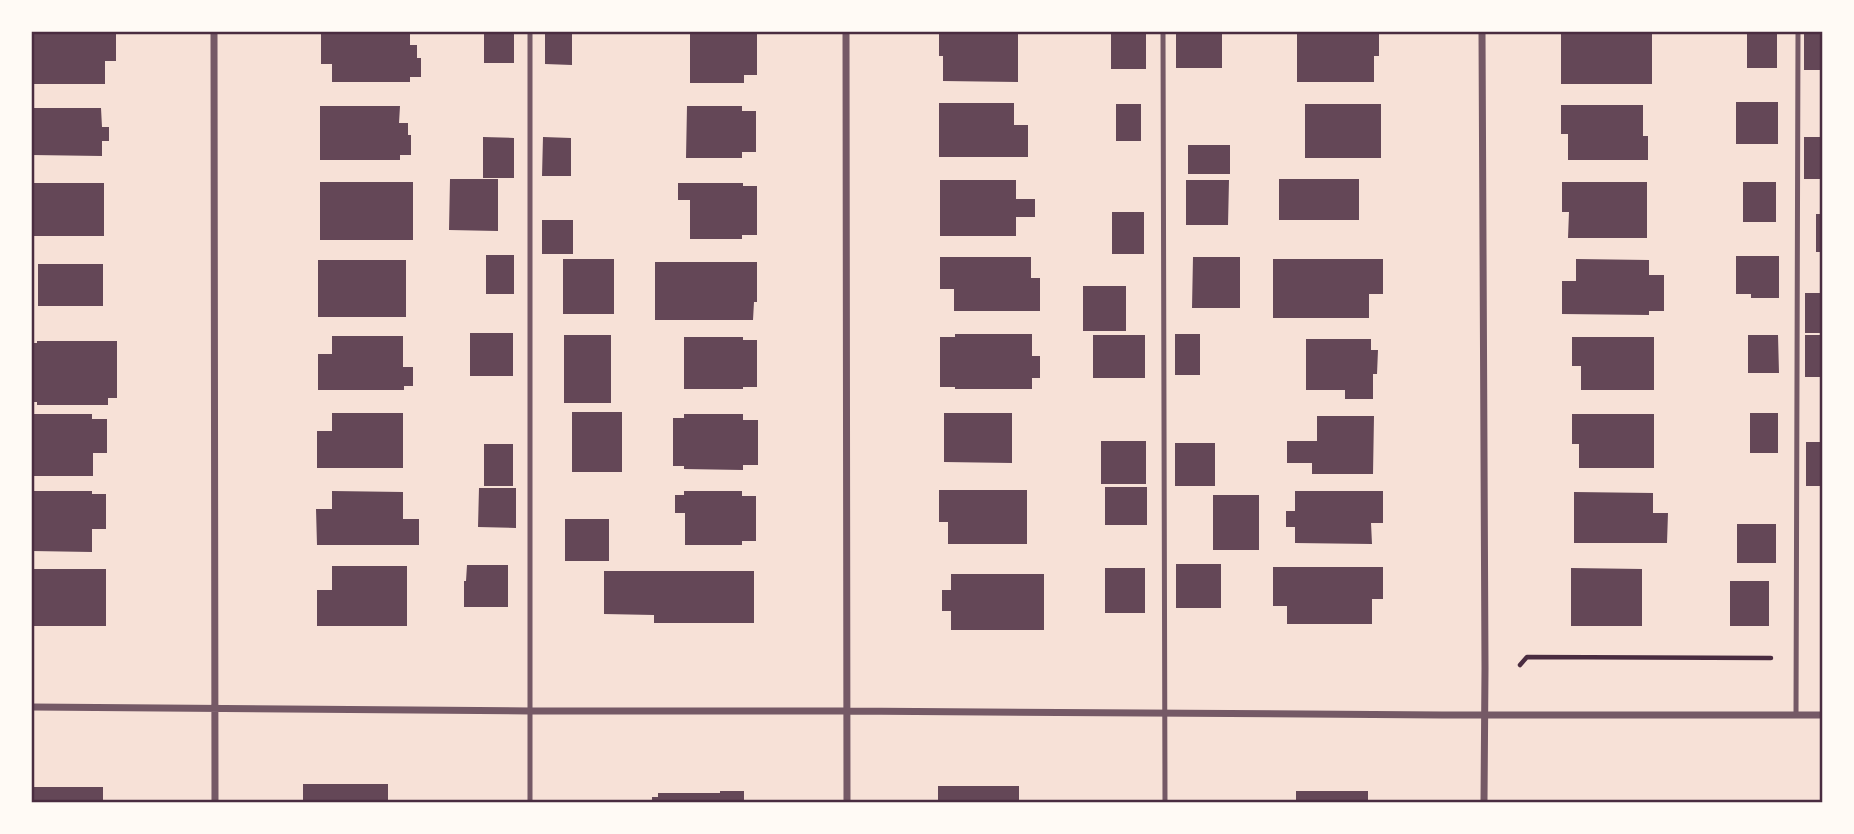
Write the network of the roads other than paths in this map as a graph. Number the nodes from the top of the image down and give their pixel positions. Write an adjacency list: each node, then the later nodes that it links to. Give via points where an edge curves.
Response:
1 (214, 32): 8 (street)
2 (530, 32): 10 (lane)
3 (846, 32): 9 (street)
4 (1163, 32): 11 (lane)
5 (1482, 32): 12 (street)
6 (1798, 32): 13 (lane)
7 (32, 707): 8 (street)
8 (215, 708): 10 (street); 15 (street)
9 (847, 710): 10 (street); 11 (street); 17 (street)
10 (530, 711): 16 (lane)
11 (1165, 713): 12 (street); 18 (lane)
12 (1485, 715): 13 (street); 19 (street)
13 (1796, 715): 14 (street)
14 (1822, 715)
15 (215, 803)
16 (530, 803)
17 (847, 803)
18 (1165, 803)
19 (1484, 803)

